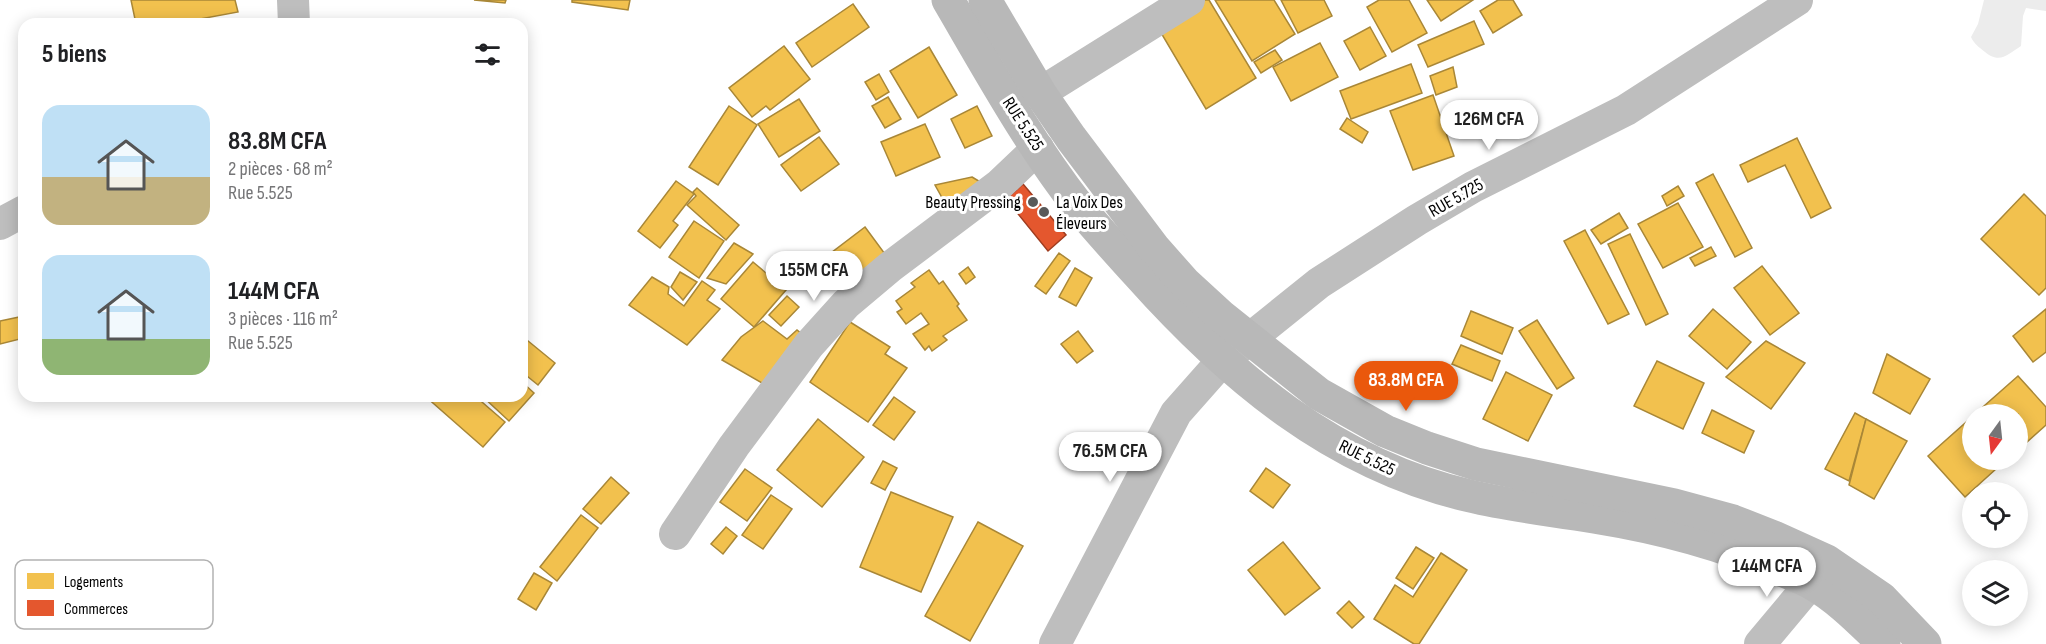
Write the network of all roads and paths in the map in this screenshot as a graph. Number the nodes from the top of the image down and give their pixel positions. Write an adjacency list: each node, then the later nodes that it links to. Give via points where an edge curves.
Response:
1 (293, 0): 6 (street)
2 (948, 0): 8 (street, RUE 5.525)
3 (985, 0): 7 (street, RUE 5.525)
4 (1189, 0): 7 (street)
5 (1797, 0): 11 (street, RUE 5.725, via 1626,110 1473,187 1417,220 1319,283)
6 (294, 18)
7 (1040, 93): 11 (street, RUE 5.525, via 1154,248 1185,283)
8 (1038, 148): 12 (street, RUE 5.525, via 1117,251); 13 (street, via 999,185 846,304 809,345)
9 (18, 214): 10 (street)
10 (0, 224)
11 (1248, 339): 12 (street, RUE 5.725); 18 (street, RUE 5.525, via 1319,394 1385,431 1427,448 1476,464 1733,521 1827,561 1881,598)
12 (1222, 361): 14 (street, RUE 5.525, via 1326,438 1418,481 1469,496 1668,532 1725,548); 15 (street, RUE 5.725, via 1176,413)
13 (675, 534)
14 (1811, 583): 16 (street); 17 (street, RUE 5.525, via 1851,612)
15 (1055, 644)
16 (1760, 644)
17 (1884, 644)
18 (1925, 644)

